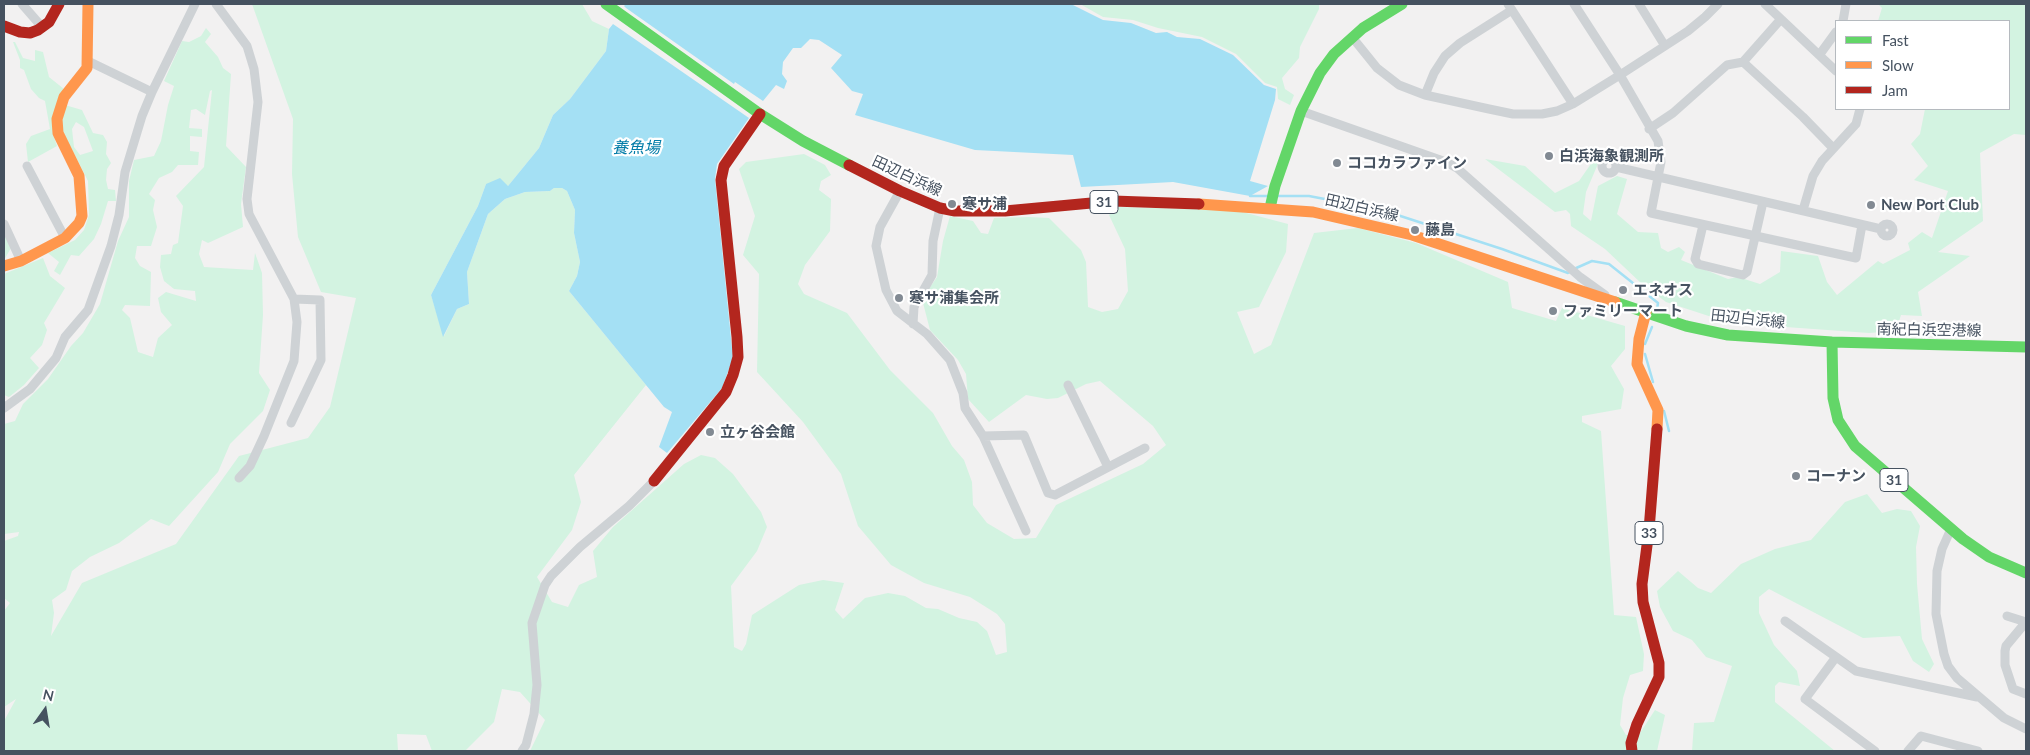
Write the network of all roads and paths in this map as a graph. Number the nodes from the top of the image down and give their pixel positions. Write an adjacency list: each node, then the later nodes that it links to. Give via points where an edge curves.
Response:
1 (22, 4): 17 (street)
2 (59, 4): 17 (main road)
3 (88, 4): 22 (main road)
4 (195, 4): 26 (street)
5 (216, 4): 50 (street, via 247,46 257,83 258,102 247,199 249,214)
6 (1402, 4): 19 (main road)
7 (1574, 4): 25 (street)
8 (1639, 4): 20 (street)
9 (1718, 4): 20 (street)
10 (1766, 4): 14 (street)
11 (1846, 4): 15 (street)
12 (610, 5): 31 (main road, 田辺白浜線 / 31)
13 (1510, 7): 27 (street, via 1445,56); 28 (street)
14 (1781, 19): 21 (street); 23 (street)
15 (1843, 20)
16 (4, 26): 17 (main road, via 30,33)
17 (42, 27)
18 (1835, 33): 21 (street)
19 (1352, 37): 27 (street, via 1377,68 1399,85); 30 (main road, via 1320,73)
20 (1665, 46): 25 (street)
21 (1820, 54): 24 (street)
22 (88, 61): 26 (street); 47 (main road, via 81,77 64,97 57,119 58,133 81,184 82,216)
23 (1743, 62): 32 (street, via 1728,64 1674,112); 33 (street)
24 (1835, 70)
25 (1620, 75): 28 (street); 32 (street)
26 (152, 92): 57 (street, via 125,172 111,246 88,310 65,337 56,358 35,383)
27 (1425, 96): 28 (street, via 1513,114 1542,114)
28 (1573, 104)
29 (1860, 110): 33 (street, via 1856,124)
30 (1301, 111): 39 (main road); 51 (street, via 1457,168 1580,277)
31 (760, 114): 37 (main road, 田辺白浜線 / 31, via 803,141); 63 (main road, via 724,166 721,180 737,337 738,357 733,375 726,392)
32 (1649, 129): 36 (street, via 1658,141)
33 (1833, 148): 41 (street, via 1813,176)
34 (27, 166): 47 (street)
35 (1616, 167): 36 (street)
36 (1659, 177): 38 (street); 43 (street, via 1651,213)
37 (900, 191): 40 (main road, 田辺白浜線 / 31); 53 (street, via 880,227 876,246 886,290 898,311)
38 (1763, 202): 41 (street); 46 (street)
39 (1270, 204): 40 (main road, 田辺白浜線 / 31, via 1113,201 989,212); 51 (main road, 田辺白浜線 / 31, via 1403,233)
40 (940, 208): 53 (street, via 933,242 932,275 914,307)
41 (1803, 210): 44 (street)
42 (4, 224): 48 (street)
43 (1703, 225): 46 (street); 46 (street, via 1695,259 1698,264 1734,273 1743,275 1747,272)
44 (1862, 225): 45 (street); 46 (street, via 1856,258)
45 (1881, 229)
46 (1755, 237)
47 (65, 238): 48 (main road)
48 (21, 261): 49 (main road)
49 (4, 266)
50 (294, 299): 58 (street, via 320,300 320,360); 62 (street, via 297,322 294,361 250,466)
51 (1614, 301): 52 (main road, 田辺白浜線 / 31)
52 (1646, 312): 54 (main road, 田辺白浜線 / 31, via 1686,326 1728,335); 75 (main road, 33, via 1637,364 1658,410 1642,584 1643,602 1656,646 1659,677 1633,737)
53 (913, 324): 59 (street, via 927,334 950,360 963,393 965,408)
54 (1832, 342): 55 (main road, 南紀白浜空港線); 64 (main road, 31, via 1833,398 1845,434)
55 (2026, 347)
56 (1068, 385): 61 (street)
57 (4, 408)
58 (291, 423)
59 (982, 436): 61 (street, via 1024,435 1048,493 1055,495); 65 (street)
60 (1145, 448): 61 (street)
61 (1108, 467)
62 (239, 478)
63 (654, 481): 74 (street, via 580,547 545,585 532,623 537,686 534,714)
64 (1951, 529): 66 (main road, 31, via 1989,557); 72 (street, via 1937,571 1936,614 1948,666)
65 (1026, 531)
66 (2026, 572)
67 (2007, 616): 69 (street)
68 (1785, 621): 70 (street)
69 (2026, 622): 71 (street, via 2004,651 2013,688)
70 (1836, 657): 72 (street, via 1856,670); 76 (street, via 1806,700)
71 (2026, 694)
72 (1980, 698): 73 (street, via 2004,718)
73 (2026, 729)
74 (522, 751)
75 (1632, 751)
76 (1875, 751)
77 (1908, 751): 78 (street, via 1921,736)
78 (1978, 751)

